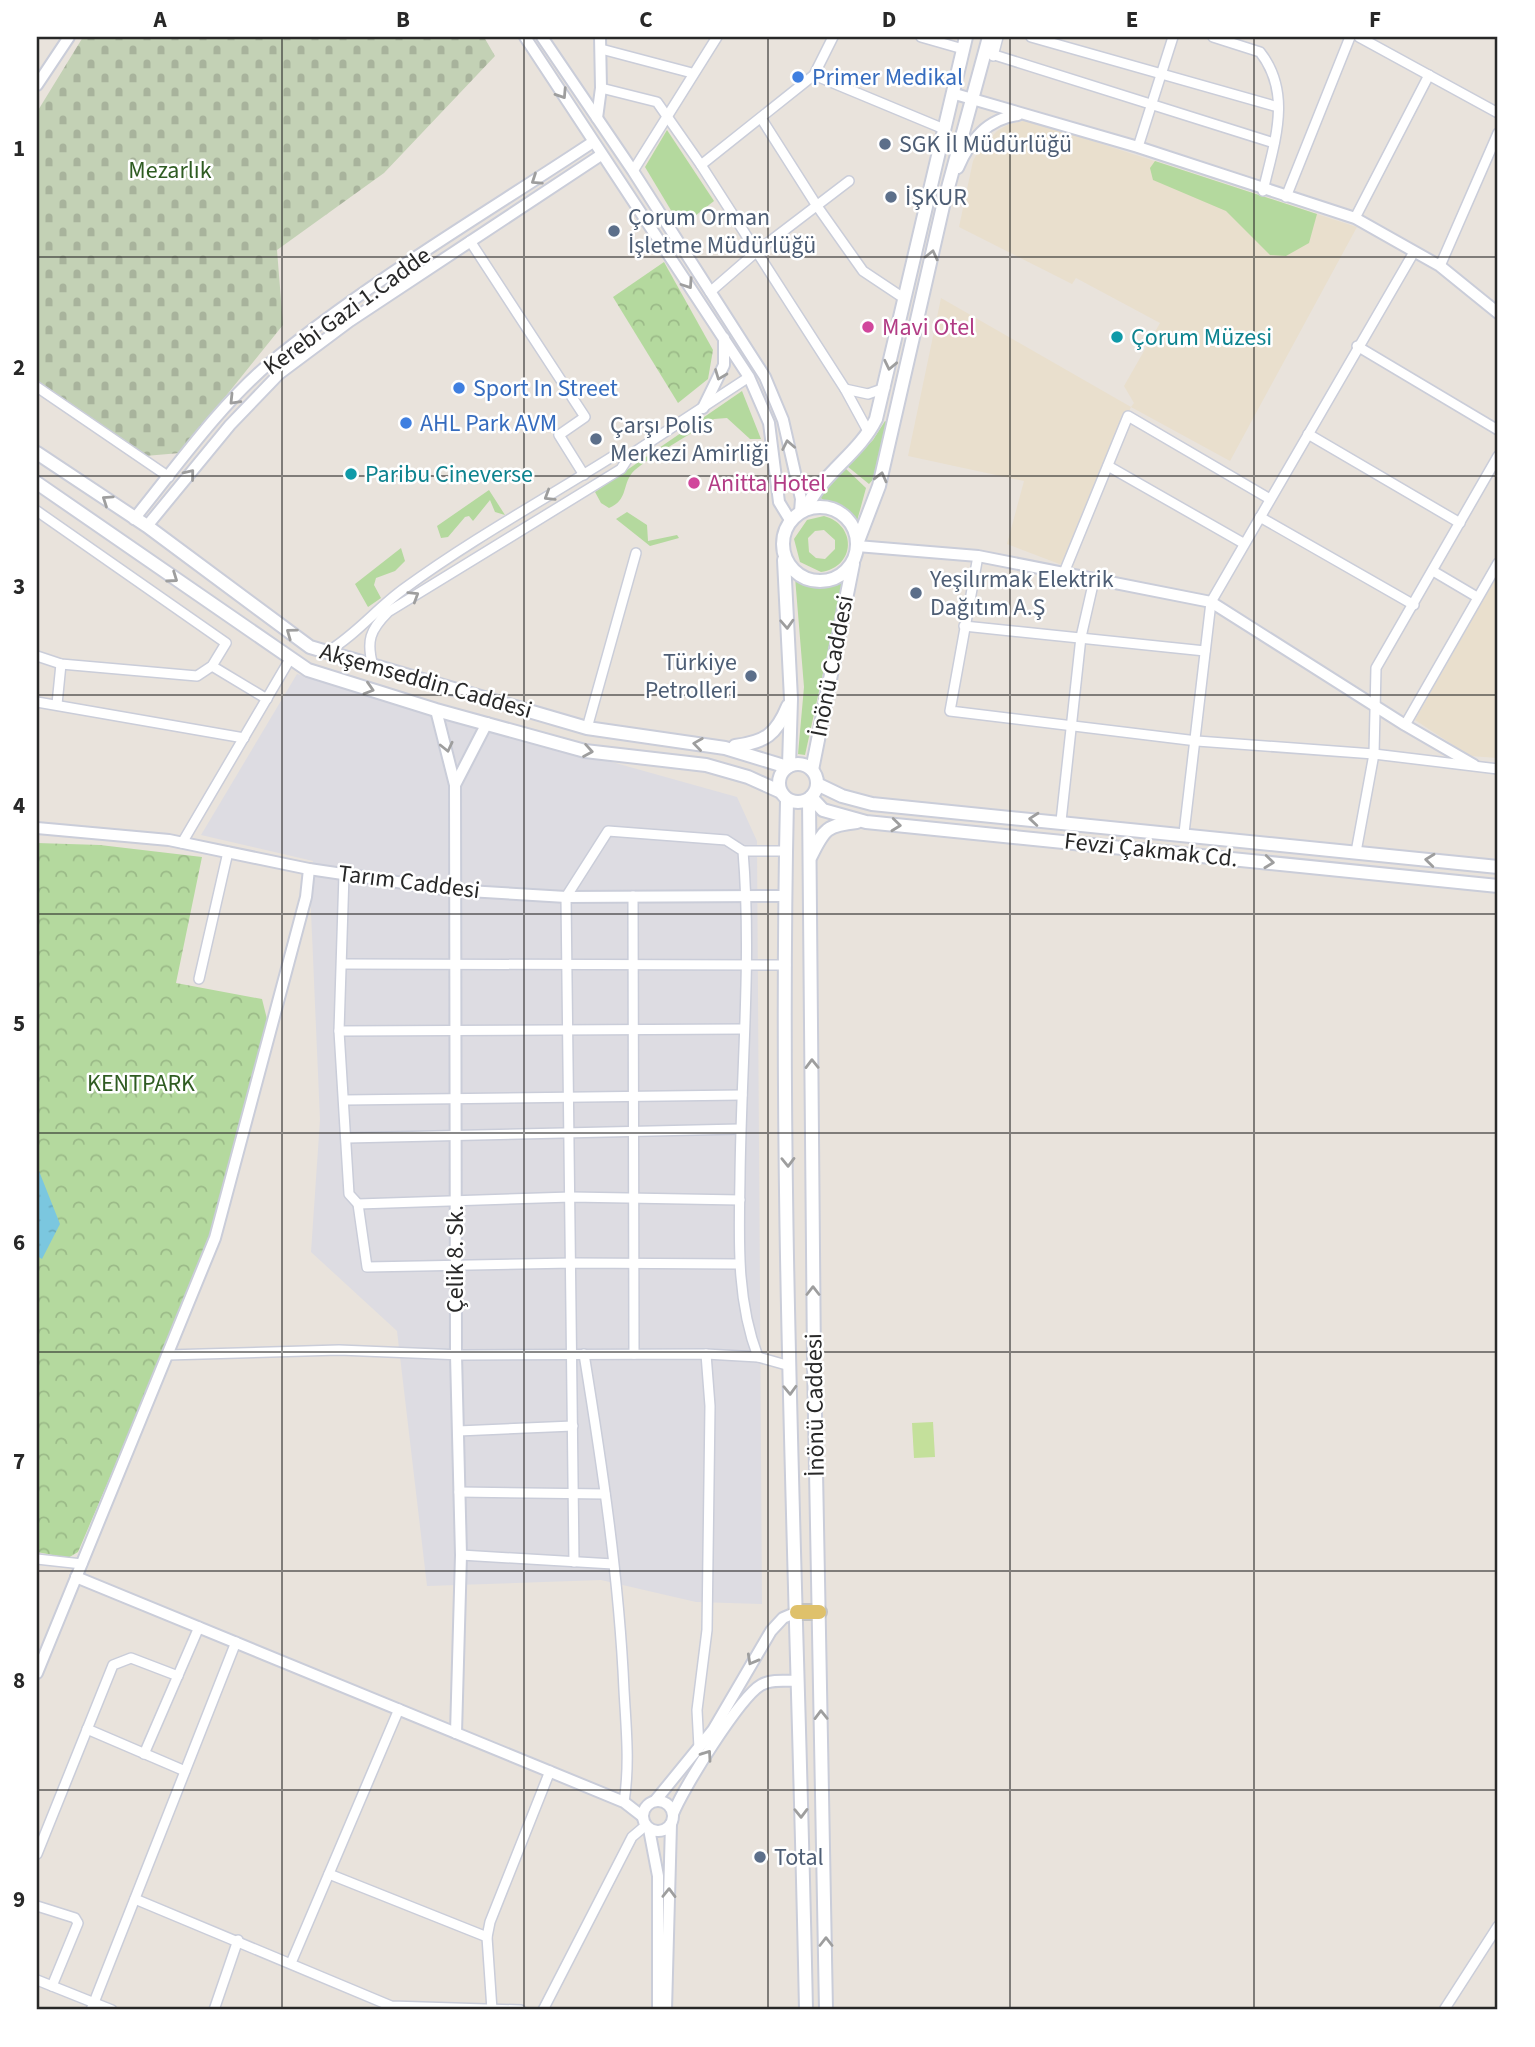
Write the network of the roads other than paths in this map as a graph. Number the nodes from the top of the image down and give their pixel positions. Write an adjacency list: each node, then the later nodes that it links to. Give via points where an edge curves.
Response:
1 (69, 37): 22 (street)
2 (525, 37): 35 (street, one-way to 35)
3 (542, 37): 31 (street)
4 (600, 37): 16 (street)
5 (716, 37): 18 (street)
6 (832, 37): 19 (street)
7 (921, 37): 15 (street)
8 (989, 37): 17 (main road)
9 (998, 37): 17 (street)
10 (1031, 37): 20 (street)
11 (1173, 37): 20 (street)
12 (1213, 37): 27 (street, via 1260,52 1279,84)
13 (1350, 37): 43 (street)
14 (1359, 37): 21 (street)
15 (965, 43): 17 (main road); 24 (main road, via 955,75)
16 (601, 49): 18 (street); 23 (street)
17 (989, 54): 25 (main road); 26 (street)
18 (692, 73): 30 (street)
19 (814, 75): 32 (street); 33 (street)
20 (1161, 75): 26 (street); 27 (street)
21 (1429, 75): 28 (street); 46 (street)
22 (37, 85)
23 (601, 88): 30 (street, via 657,103); 31 (street)
24 (955, 94): 25 (street); 33 (main road)
25 (971, 99): 29 (street); 45 (main road)
26 (1153, 103): 36 (street); 37 (street)
27 (1278, 107): 36 (street)
28 (1498, 113)
29 (1025, 115): 37 (street); 45 (street, via 1001,118 972,142)
30 (667, 116): 39 (street); 40 (street)
31 (597, 118): 40 (street)
32 (761, 118): 39 (street); 44 (street)
33 (944, 129): 53 (main road)
34 (1498, 133): 51 (street)
35 (593, 142): 38 (street); 47 (street, Kerebi Gazi 1.Cadde, one-way to 47)
36 (1274, 143): 42 (street)
37 (1138, 147): 42 (street)
38 (601, 155): 48 (street, Kerebi Gazi 1.Cadde); 55 (street, one-way to 55)
39 (701, 165): 49 (street)
40 (633, 171): 52 (street)
41 (849, 181): 44 (street)
42 (1264, 191): 43 (street)
43 (1286, 197): 46 (street)
44 (817, 206): 49 (street); 53 (street, via 863,271)
45 (943, 206): 80 (main road, one-way to 45, via 879,485)
46 (1355, 218): 50 (street)
47 (463, 229): 48 (street); 70 (street, Kerebi Gazi 1.Cadde, one-way to 70, via 342,309 270,364 219,415)
48 (470, 241): 69 (street, via 585,417 559,435); 78 (street, Kerebi Gazi 1.Cadde, one-way to 48, via 279,374)
49 (756, 252): 52 (street); 60 (street)
50 (1414, 252): 51 (street); 56 (street)
51 (1440, 267): 54 (street)
52 (710, 292): 74 (street, one-way to 52, via 801,499 783,420 765,377)
53 (905, 299): 59 (main road, one-way to 59)
54 (1498, 313)
55 (724, 338): 57 (street); 61 (street, one-way to 61, via 724,365)
56 (1357, 346): 62 (street); 64 (street)
57 (749, 377): 61 (street); 74 (street, via 769,424 779,502)
58 (37, 387): 70 (street)
59 (885, 388): 60 (street, via 868,394); 63 (main road)
60 (845, 389): 63 (street)
61 (703, 408): 66 (street)
62 (1498, 430)
63 (869, 433): 74 (main road)
64 (1308, 434): 72 (street); 77 (street)
65 (37, 453): 76 (main road, Akşemseddin Caddesi, one-way to 65)
66 (630, 455): 69 (street, via 615,455); 100 (street, one-way to 66, via 367,645 373,627 388,612 621,469)
67 (1498, 456): 77 (street)
68 (1108, 466): 72 (street, via 1128,416); 79 (street); 87 (street)
69 (584, 475): 95 (street, one-way to 95, via 407,586 372,613 351,638)
70 (169, 477): 76 (street, Kerebi Gazi 1.Cadde)
71 (37, 483): 97 (main road, Akşemseddin Caddesi, one-way to 97)
72 (1269, 499): 75 (street)
73 (37, 511): 99 (street, via 226,643)
74 (799, 514): 80 (main road, via 817,506 840,511 849,519); 82 (main road, via 784,531)
75 (1260, 517): 79 (street); 91 (street)
76 (134, 519): 78 (main road, Akşemseddin Caddesi)
77 (1460, 523): 86 (street)
78 (146, 526): 95 (main road, Akşemseddin Caddesi, one-way to 78, via 310,647)
79 (1243, 543): 90 (street)
80 (858, 544): 83 (street); 84 (main road)
81 (636, 553): 110 (street)
82 (784, 556): 84 (main road, via 790,567 810,580 835,578); 102 (main road, İnönü Caddesi, one-way to 102)
83 (978, 556): 87 (street); 92 (street)
84 (853, 562): 118 (main road, İnönü Caddesi)
85 (1498, 563): 89 (street)
86 (1433, 571): 89 (street); 91 (street)
87 (1063, 575): 88 (street)
88 (1094, 580): 90 (street); 93 (street)
89 (1478, 597): 109 (street)
90 (1211, 602): 94 (street); 104 (street)
91 (1414, 604): 104 (street, via 1376,668)
92 (964, 625): 93 (street); 108 (street, via 950,711)
93 (1081, 638): 94 (street); 108 (street)
94 (1205, 651): 112 (street)
95 (327, 653): 100 (main road, Akşemseddin Caddesi)
96 (37, 656): 98 (street)
97 (290, 659): 101 (street); 106 (main road, Akşemseddin Caddesi, one-way to 106, via 308,670)
98 (61, 664): 99 (street, via 197,676); 105 (street)
99 (212, 666): 101 (street)
100 (373, 666): 110 (main road, Akşemseddin Caddesi)
101 (267, 699): 111 (street)
102 (791, 699): 113 (main road, via 779,726 759,743); 116 (main road, İnönü Caddesi)
103 (37, 702): 105 (street)
104 (1373, 703): 109 (street); 114 (street)
105 (57, 704): 111 (street)
106 (436, 710): 107 (main road, Akşemseddin Caddesi); 120 (street, one-way to 120)
107 (487, 723): 120 (street); 121 (main road, Akşemseddin Caddesi, one-way to 121, via 585,751 706,765 748,777)
108 (1072, 725): 112 (street); 123 (street)
109 (1405, 725): 115 (street)
110 (587, 727): 113 (main road, Akşemseddin Caddesi, one-way to 110)
111 (244, 738): 127 (street)
112 (1197, 741): 114 (street); 126 (street)
113 (724, 748): 116 (main road, Akşemseddin Caddesi)
114 (1374, 754): 115 (street); 131 (street)
115 (1474, 765): 117 (street)
116 (788, 766): 118 (main road, via 803,764); 121 (main road, via 780,775)
117 (1498, 769)
118 (812, 770): 119 (main road)
119 (817, 784): 122 (main road); 123 (main road, Fevzi Çakmak Cd., one-way to 119, via 872,804)
120 (455, 785): 137 (street, Çelik 8. Sk.)
121 (783, 795): 122 (main road, via 798,803); 129 (main road, İnönü Caddesi)
122 (810, 798): 124 (main road, Fevzi Çakmak Cd., via 823,810); 132 (main road, İnönü Caddesi)
123 (1061, 821): 126 (main road, Fevzi Çakmak Cd.)
124 (866, 822): 132 (main road, via 835,824 822,833); 136 (main road, Fevzi Çakmak Cd., one-way to 136)
125 (37, 828): 127 (street, Tarım Caddesi)
126 (1184, 833): 131 (main road, Fevzi Çakmak Cd.)
127 (182, 843): 130 (street, Tarım Caddesi)
128 (743, 851): 129 (street); 140 (street, via 726,840 608,831); 141 (street)
129 (786, 851): 139 (main road, İnönü Caddesi)
130 (228, 852): 134 (street, Tarım Caddesi); 148 (street)
131 (1356, 852): 133 (main road, Fevzi Çakmak Cd., one-way to 131)
132 (810, 859): 193 (main road, İnönü Caddesi, one-way to 132)
133 (1498, 867)
134 (309, 869): 135 (street, Tarım Caddesi); 177 (street, via 306,897 215,1238)
135 (344, 874): 137 (street, Tarım Caddesi); 143 (street)
136 (1498, 886)
137 (454, 890): 140 (street, Tarım Caddesi); 142 (street, Çelik 8. Sk.)
138 (633, 896): 140 (street, Tarım Caddesi); 141 (street, Tarım Caddesi); 145 (street)
139 (785, 896): 141 (street, Tarım Caddesi); 147 (main road, İnönü Caddesi)
140 (566, 897): 144 (street)
141 (747, 898): 146 (street)
142 (455, 963): 143 (street); 144 (street); 149 (street, Çelik 8. Sk.)
143 (342, 964): 152 (street)
144 (568, 964): 145 (street); 153 (street)
145 (631, 964): 146 (street); 151 (street)
146 (746, 965): 147 (street); 150 (street)
147 (786, 965): 180 (main road, İnönü Caddesi, one-way to 180)
148 (199, 979)
149 (455, 1028): 152 (street); 153 (street); 157 (street, Çelik 8. Sk.)
150 (744, 1028): 151 (street); 154 (street)
151 (631, 1030): 153 (street); 156 (street)
152 (340, 1031): 158 (street)
153 (568, 1031): 155 (street)
154 (742, 1095): 156 (street); 159 (street)
155 (569, 1096): 156 (street); 157 (street); 161 (street)
156 (631, 1096): 160 (street)
157 (455, 1097): 158 (street); 162 (street, Çelik 8. Sk.)
158 (345, 1100): 163 (street)
159 (740, 1129): 160 (street); 167 (street)
160 (632, 1132): 161 (street); 165 (street)
161 (570, 1134): 162 (street); 164 (street)
162 (455, 1137): 163 (street); 166 (street, Çelik 8. Sk.)
163 (346, 1138): 168 (street, via 349,1194)
164 (571, 1197): 165 (street); 166 (street); 170 (street)
165 (635, 1198): 167 (street); 169 (street)
166 (455, 1199): 168 (street); 172 (street, Çelik 8. Sk.)
167 (740, 1200): 171 (street)
168 (358, 1204): 172 (street, via 367,1267)
169 (636, 1262): 170 (street); 171 (street); 175 (street)
170 (572, 1263): 172 (street); 173 (street)
171 (739, 1264): 179 (street, via 746,1322)
172 (455, 1266): 178 (street, Çelik 8. Sk.)
173 (573, 1354): 174 (street); 178 (street); 181 (street)
174 (584, 1354): 175 (street); 184 (street)
175 (634, 1354): 176 (street)
176 (706, 1354): 179 (street); 202 (street, via 710,1406 708,1630 697,1710)
177 (167, 1355): 178 (street, via 339,1350); 189 (street)
178 (456, 1355): 182 (street, Çelik 8. Sk.)
179 (758, 1357): 180 (street)
180 (790, 1366): 192 (main road, İnönü Caddesi, one-way to 192)
181 (573, 1426): 182 (street); 185 (street)
182 (458, 1431): 183 (street, Çelik 8. Sk.)
183 (459, 1492): 185 (street); 186 (street, Çelik 8. Sk.)
184 (605, 1493): 185 (street); 190 (street)
185 (574, 1494): 188 (street)
186 (461, 1555): 188 (street); 201 (street, Çelik 8. Sk.)
187 (37, 1559): 189 (street)
188 (574, 1562): 190 (street)
189 (82, 1564): 191 (street)
190 (613, 1564): 206 (street, via 626,1723)
191 (76, 1577): 194 (street); 196 (street)
192 (797, 1612): 193 (main road); 198 (main road, İnönü Caddesi); 202 (street, one-way to 202, via 771,1631)
193 (819, 1612): 230 (main road, İnönü Caddesi, one-way to 193)
194 (199, 1627): 195 (street); 197 (street)
195 (236, 1642): 199 (street); 204 (street)
196 (37, 1673)
197 (178, 1676): 200 (street, via 131,1658 117,1662); 203 (street)
198 (798, 1681): 208 (street, one-way to 198, via 689,1782 750,1695 764,1683); 229 (main road, İnönü Caddesi, one-way to 229)
199 (398, 1709): 201 (street); 211 (street)
200 (87, 1729): 203 (street); 210 (street)
201 (456, 1733): 205 (street)
202 (699, 1748): 207 (street)
203 (145, 1754): 204 (street)
204 (185, 1771): 212 (street)
205 (550, 1771): 206 (street); 215 (street)
206 (624, 1802): 207 (street); 209 (street)
207 (652, 1802): 208 (street, via 669,1805); 209 (street)
208 (672, 1819): 209 (street, via 664,1831); 228 (street, one-way to 208)
209 (646, 1824): 226 (street, via 632,1837); 227 (street, via 658,1876)
210 (37, 1854)
211 (329, 1874): 215 (street); 217 (street)
212 (135, 1899): 216 (street); 221 (street)
213 (37, 1906): 219 (street, via 78,1923)
214 (1498, 1926): 231 (street)
215 (488, 1937): 224 (street)
216 (238, 1940): 217 (street); 223 (street)
217 (291, 1963): 220 (street)
218 (37, 1980): 219 (street)
219 (52, 1986): 221 (street)
220 (379, 2005): 224 (street)
221 (93, 2007): 222 (street)
222 (112, 2010)
223 (214, 2010)
224 (492, 2010): 225 (street)
225 (521, 2010)
226 (544, 2010)
227 (658, 2010)
228 (666, 2010)
229 (806, 2010)
230 (826, 2010)
231 (1444, 2010)

